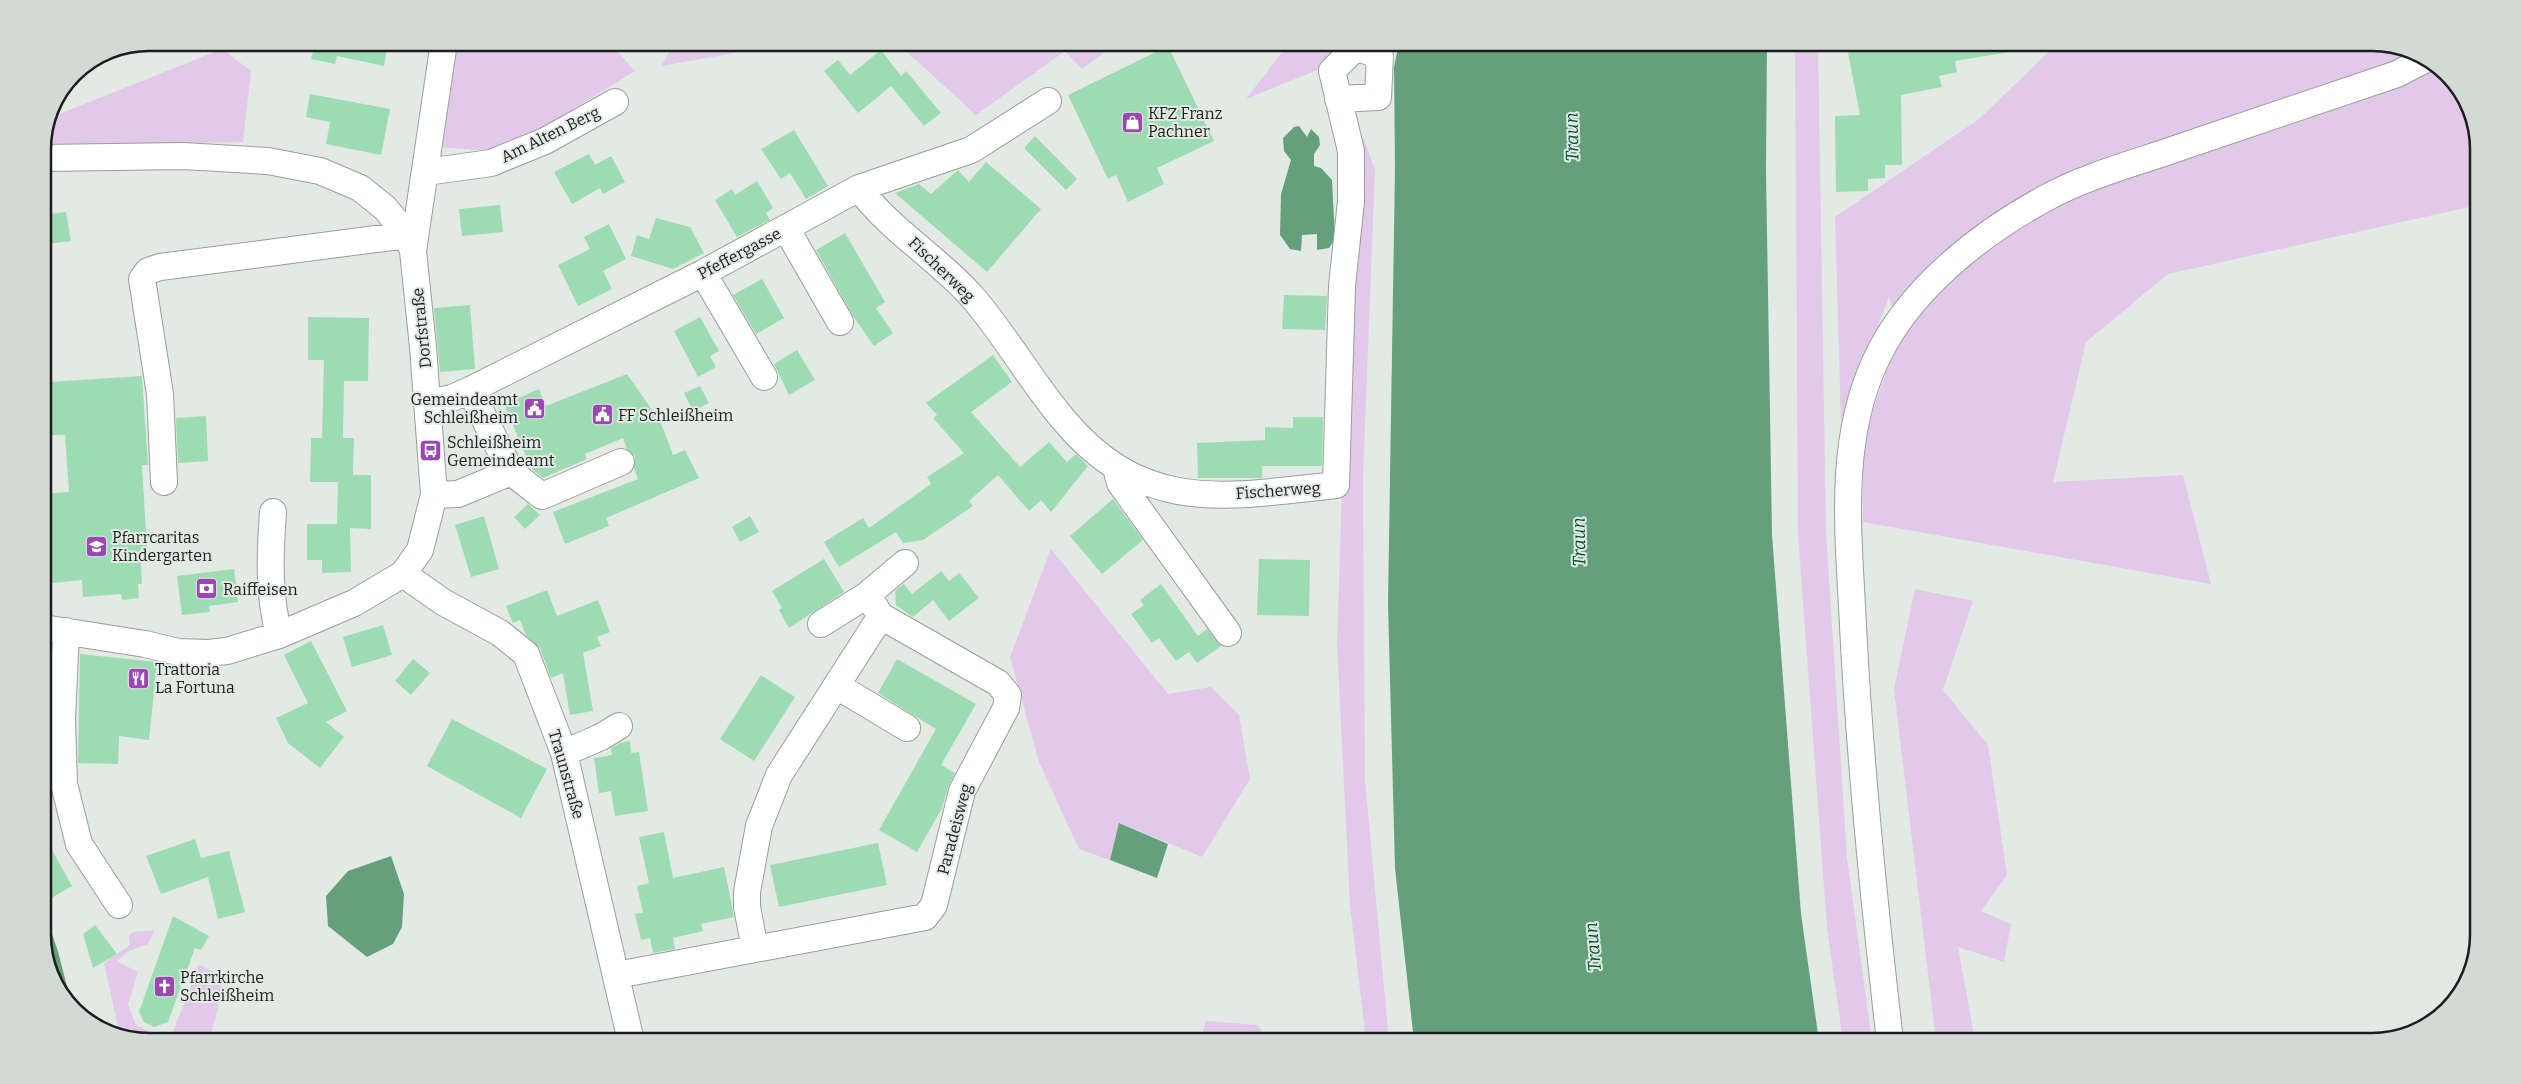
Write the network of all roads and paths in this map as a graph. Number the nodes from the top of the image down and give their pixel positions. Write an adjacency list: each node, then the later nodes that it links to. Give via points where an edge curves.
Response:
1 (443, 51): 7 (street)
2 (2418, 63): 37 (street, via 2397,74 2118,169 2048,197 1984,238 1951,265 1900,319 1885,341 1865,385 1851,442 1847,499 1858,728)
3 (1338, 99): 17 (street, Fischerweg, via 1351,151 1351,201 1342,286 1336,485 1196,494 1169,491)
4 (1048, 101): 8 (street, Pfeffergasse, via 971,150)
5 (615, 102): 7 (street, Am Alten Berg, via 545,140 491,163)
6 (51, 158): 10 (street, via 183,156 268,161 320,171 360,188 386,208)
7 (426, 172): 10 (street)
8 (859, 188): 9 (street, Pfeffergasse); 17 (street, Fischerweg, via 878,210 963,286 1063,419 1082,440)
9 (786, 228): 11 (street, Pfeffergasse); 12 (street)
10 (410, 243): 15 (street, Dorfstraße); 19 (street, via 160,267 148,271 142,279 160,394)
11 (703, 273): 13 (street); 14 (street, Pfeffergasse)
12 (840, 322)
13 (764, 377)
14 (470, 390): 15 (street, Pfeffergasse); 18 (street)
15 (428, 403): 20 (street, Dorfstraße)
16 (621, 462): 18 (street, via 542,496)
17 (1116, 468): 27 (street, Fischerweg, via 1120,483)
18 (511, 472): 20 (street, via 458,494)
19 (164, 482)
20 (434, 495): 23 (street, Dorfstraße, via 420,550)
21 (273, 512): 28 (street, via 269,566 272,608)
22 (905, 563): 24 (street)
23 (403, 574): 28 (street, Dorfstraße, via 354,604); 32 (street, Traunstraße, via 443,602 500,633 526,654)
24 (874, 606): 25 (street); 29 (street); 34 (street, Paradeisweg, via 998,683 1008,695 1006,708 962,791 934,905 925,917)
25 (821, 624)
26 (54, 629): 28 (street, Dorfstraße, via 178,652 227,651); 33 (street, via 64,784 79,844)
27 (1228, 633)
28 (279, 635)
29 (837, 686): 31 (street); 34 (street, via 779,775 759,826 747,892)
30 (619, 726): 32 (street)
31 (907, 728)
32 (564, 753): 35 (street, Traunstraße)
33 (118, 905)
34 (754, 948): 35 (street, Paradeisweg)
35 (617, 975): 36 (street, Traunstraße)
36 (629, 1033)
37 (1889, 1033)

